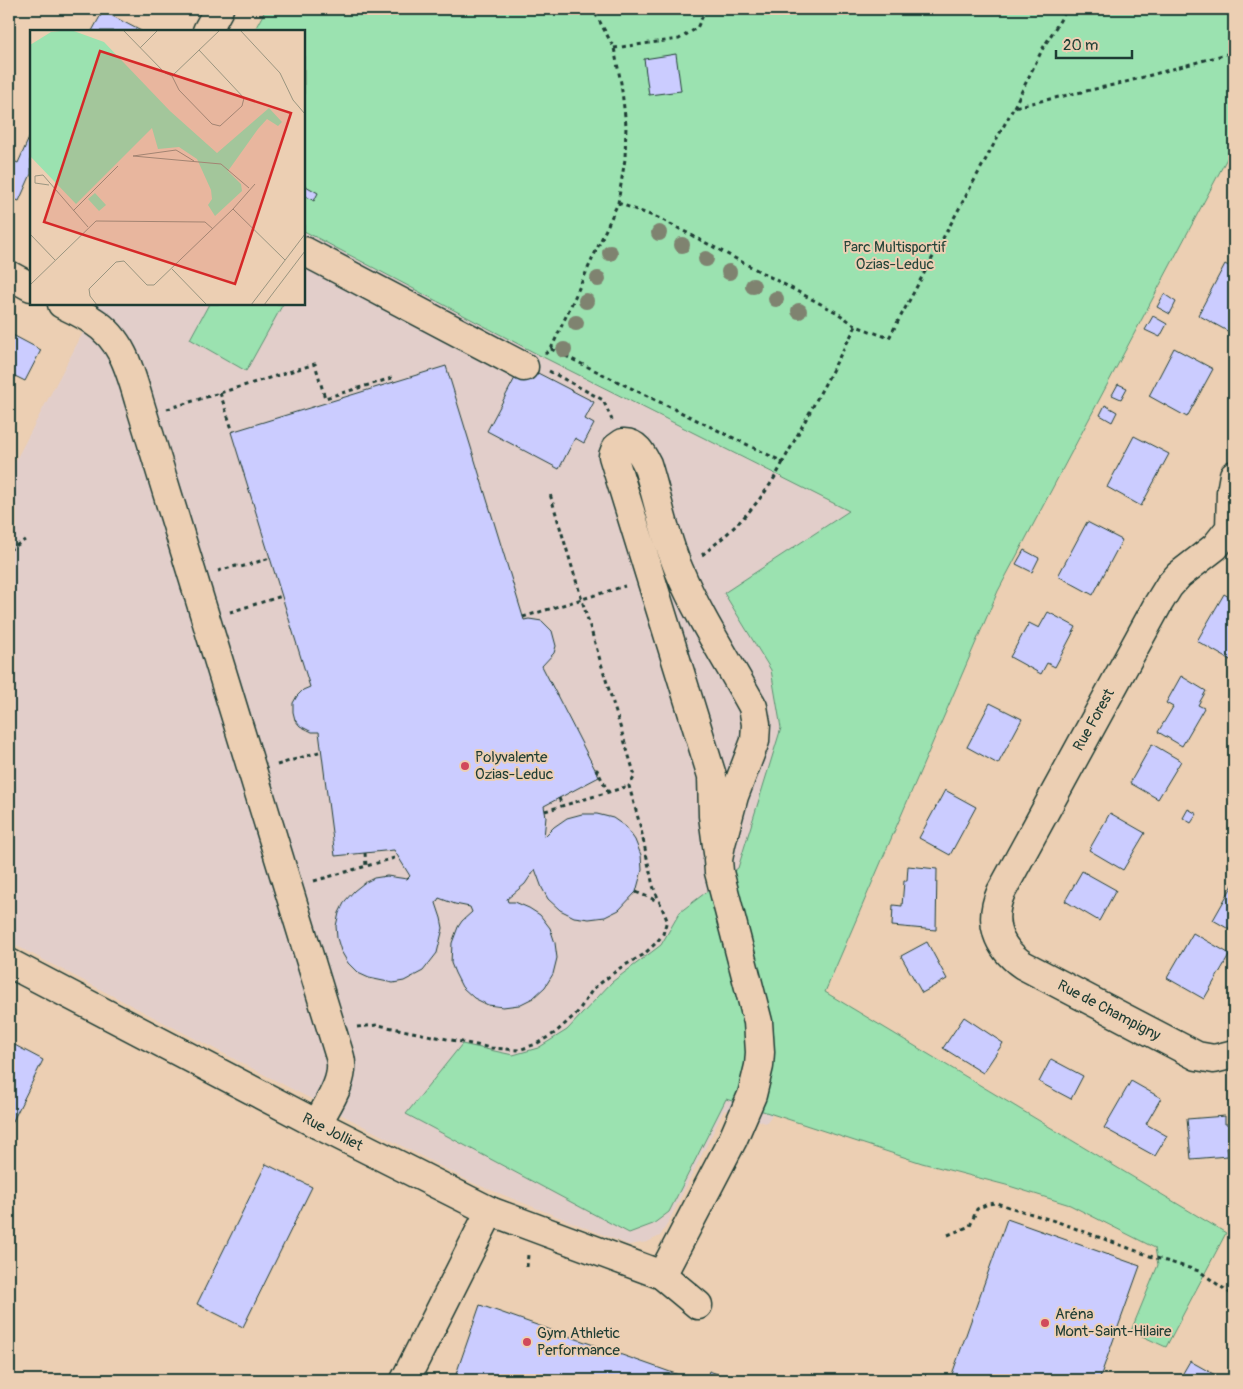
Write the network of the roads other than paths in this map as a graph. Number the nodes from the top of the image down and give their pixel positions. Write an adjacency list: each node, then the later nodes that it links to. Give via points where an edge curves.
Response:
1 (219, 9): 2 (street)
2 (208, 30)
3 (305, 252): 7 (street)
4 (9, 276): 5 (street)
5 (30, 286)
6 (64, 305): 14 (street, via 100,326 116,342 127,362 341,1062 339,1078)
7 (534, 368)
8 (1234, 475): 9 (street, Rue Forest)
9 (1232, 530): 11 (street, Rue Forest, via 1179,575 1158,604 997,900)
10 (718, 853): 10 (street, via 734,796 755,741 753,707 679,569 666,536 647,464 634,445 626,443 619,445 613,456 712,776); 16 (street, via 719,872 758,1022 759,1066 752,1095 733,1139)
11 (997, 934): 13 (street, Rue de Champigny, via 1004,949 1023,965 1189,1053 1214,1059)
12 (9, 963): 14 (street, Rue Jolliet)
13 (1234, 1054)
14 (317, 1124): 15 (street, Rue Jolliet)
15 (490, 1211): 16 (street, Rue Jolliet); 18 (street)
16 (662, 1275): 17 (street, Rue Jolliet)
17 (698, 1305)
18 (405, 1380)

